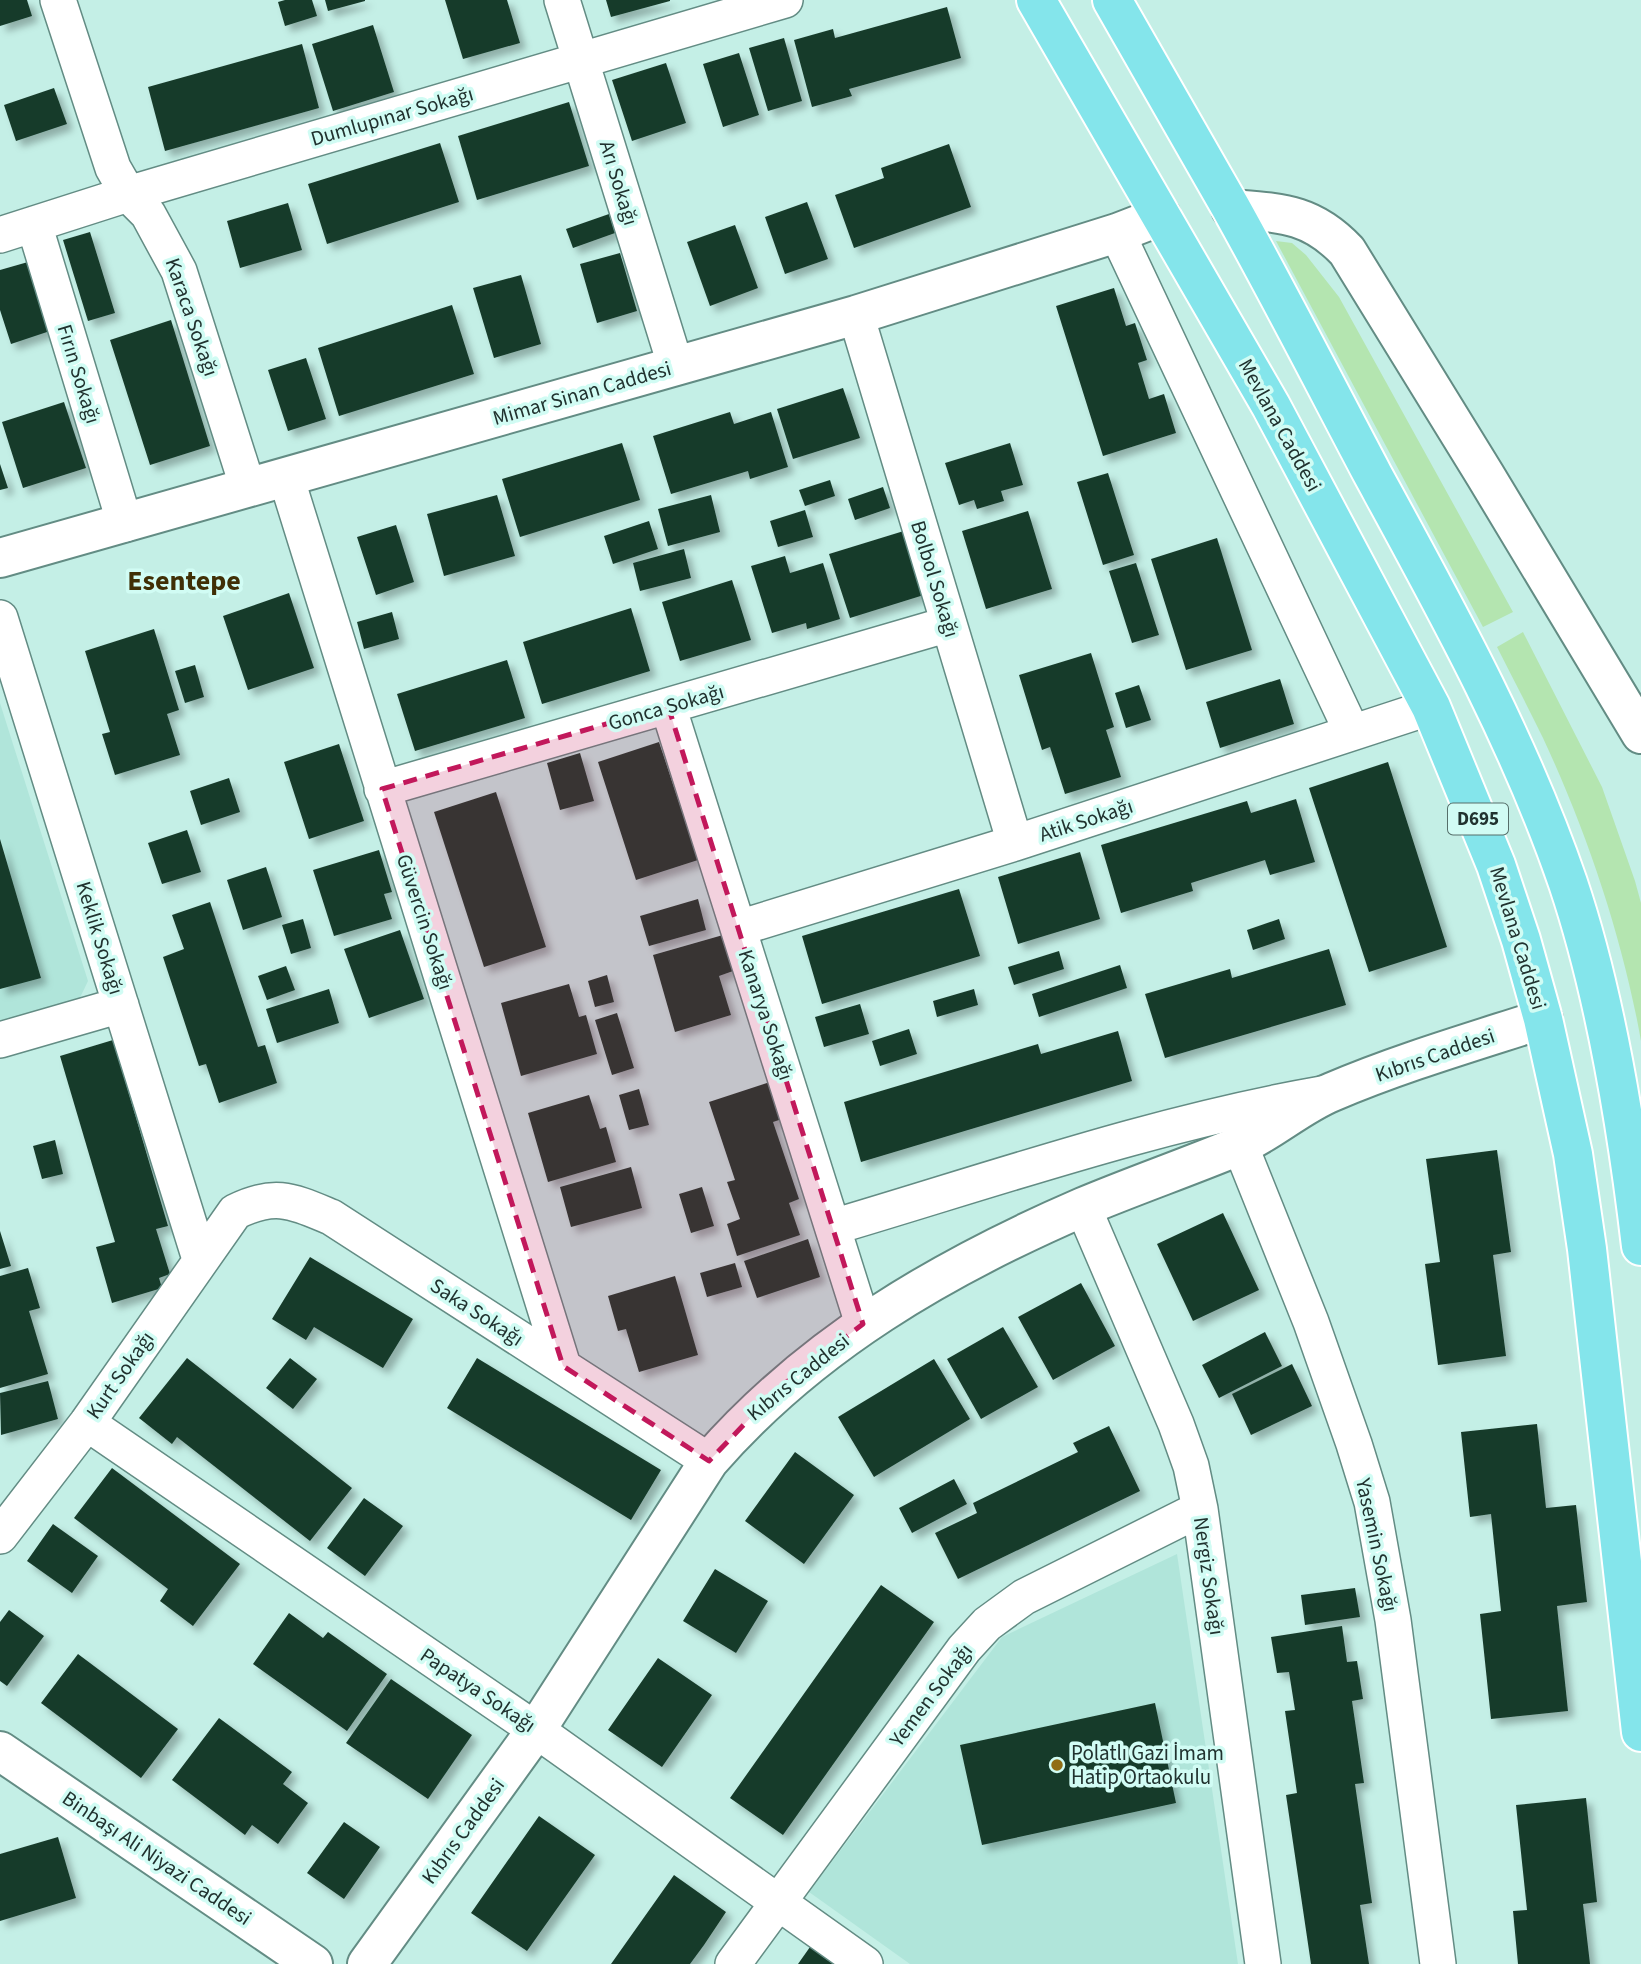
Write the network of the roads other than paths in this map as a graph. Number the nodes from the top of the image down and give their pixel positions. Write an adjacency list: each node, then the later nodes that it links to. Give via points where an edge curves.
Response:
1 (58, 0): 7 (street, Karaca Sokağı, via 113,167)
2 (562, 0): 6 (street, Arı Sokağı)
3 (785, 0): 6 (street, Dumlupınar Sokağı)
4 (1036, 0): 9 (main road, Mevlana Caddesi / D695)
5 (1112, 0): 8 (main road, D695)
6 (581, 60): 7 (street, Dumlupınar Sokağı); 14 (street, Arı Sokağı)
7 (128, 194): 10 (street, Dumlupınar Sokağı); 16 (street, Karaca Sokağı, via 148,214 179,271)
8 (1231, 209): 24 (street, via 1304,219 1332,235 1347,251); 36 (main road, D695, via 1480,678 1541,814 1568,884 1604,1017)
9 (1161, 216): 11 (street, Mimar Sinan Caddesi); 22 (main road, Mevlana Caddesi / D695, via 1271,406)
10 (34, 224): 12 (street, Dumlupınar Sokağı); 17 (street, Fırın Sokağı)
11 (1117, 233): 13 (street, Mimar Sinan Caddesi); 23 (street)
12 (0, 235)
13 (856, 315): 14 (street, Mimar Sinan Caddesi); 20 (street, Bolbol Sokağı)
14 (676, 367): 15 (street, Mimar Sinan Caddesi)
15 (286, 477): 16 (street, Mimar Sinan Caddesi); 25 (street, Güvercin Sokağı)
16 (248, 488): 17 (street, Mimar Sinan Caddesi)
17 (125, 524): 18 (street, Mimar Sinan Caddesi)
18 (0, 558)
19 (0, 618): 28 (street, Keklik Sokağı)
20 (949, 624): 21 (street, Gonca Sokağı); 26 (street, Bolbol Sokağı)
21 (668, 706): 25 (street, Gonca Sokağı); 27 (street, Kanarya Sokağı)
22 (1431, 707): 23 (street, Atik Sokağı); 29 (main road, Mevlana Caddesi / D695, via 1496,865)
23 (1352, 732): 26 (street, Atik Sokağı)
24 (1641, 734)
25 (383, 789): 39 (street, Güvercin Sokağı)
26 (1015, 843): 27 (street, Atik Sokağı)
27 (739, 928): 35 (street, Kanarya Sokağı)
28 (121, 1005): 30 (street); 37 (street, Keklik Sokağı)
29 (1543, 1019): 31 (street, Kıbrıs Caddesi); 45 (main road, Mevlana Caddesi / D695, via 1573,1154 1587,1249)
30 (0, 1040)
31 (1329, 1093): 32 (street, Kıbrıs Caddesi); 35 (street, Kıbrıs Caddesi, via 1251,1106)
32 (1240, 1145): 33 (street, Kıbrıs Caddesi); 53 (street, Yasemin Sokağı, via 1311,1322 1371,1502 1393,1620)
33 (1083, 1207): 38 (street, Kıbrıs Caddesi, via 926,1284); 42 (street, Nergiz Sokağı, via 1176,1424)
34 (235, 1212): 37 (street, Kurt Sokağı); 39 (street, Saka Sokağı, via 276,1199 331,1217)
35 (833, 1227): 38 (street, Kanarya Sokağı)
36 (1641, 1246)
37 (200, 1259): 40 (street, Kurt Sokağı)
38 (863, 1324): 41 (street, Kıbrıs Caddesi, via 780,1387)
39 (563, 1366): 41 (street, Saka Sokağı)
40 (87, 1423): 43 (street, Kurt Sokağı); 44 (street, Papatya Sokağı)
41 (709, 1461): 44 (street, Kıbrıs Caddesi)
42 (1200, 1509): 47 (street, Yemen Sokağı, via 1024,1597 987,1624); 52 (street, Nergiz Sokağı)
43 (0, 1536)
44 (536, 1730): 47 (street, Papatya Sokağı); 49 (street, Kıbrıs Caddesi)
45 (1641, 1732)
46 (0, 1751): 48 (street, Binbaşı Ali Niyazi Caddesi)
47 (779, 1901): 50 (street, Yemen Sokağı); 51 (street, Papatya Sokağı)
48 (313, 1964)
49 (367, 1964)
50 (733, 1964)
51 (865, 1964)
52 (1264, 1964)
53 (1438, 1964)

